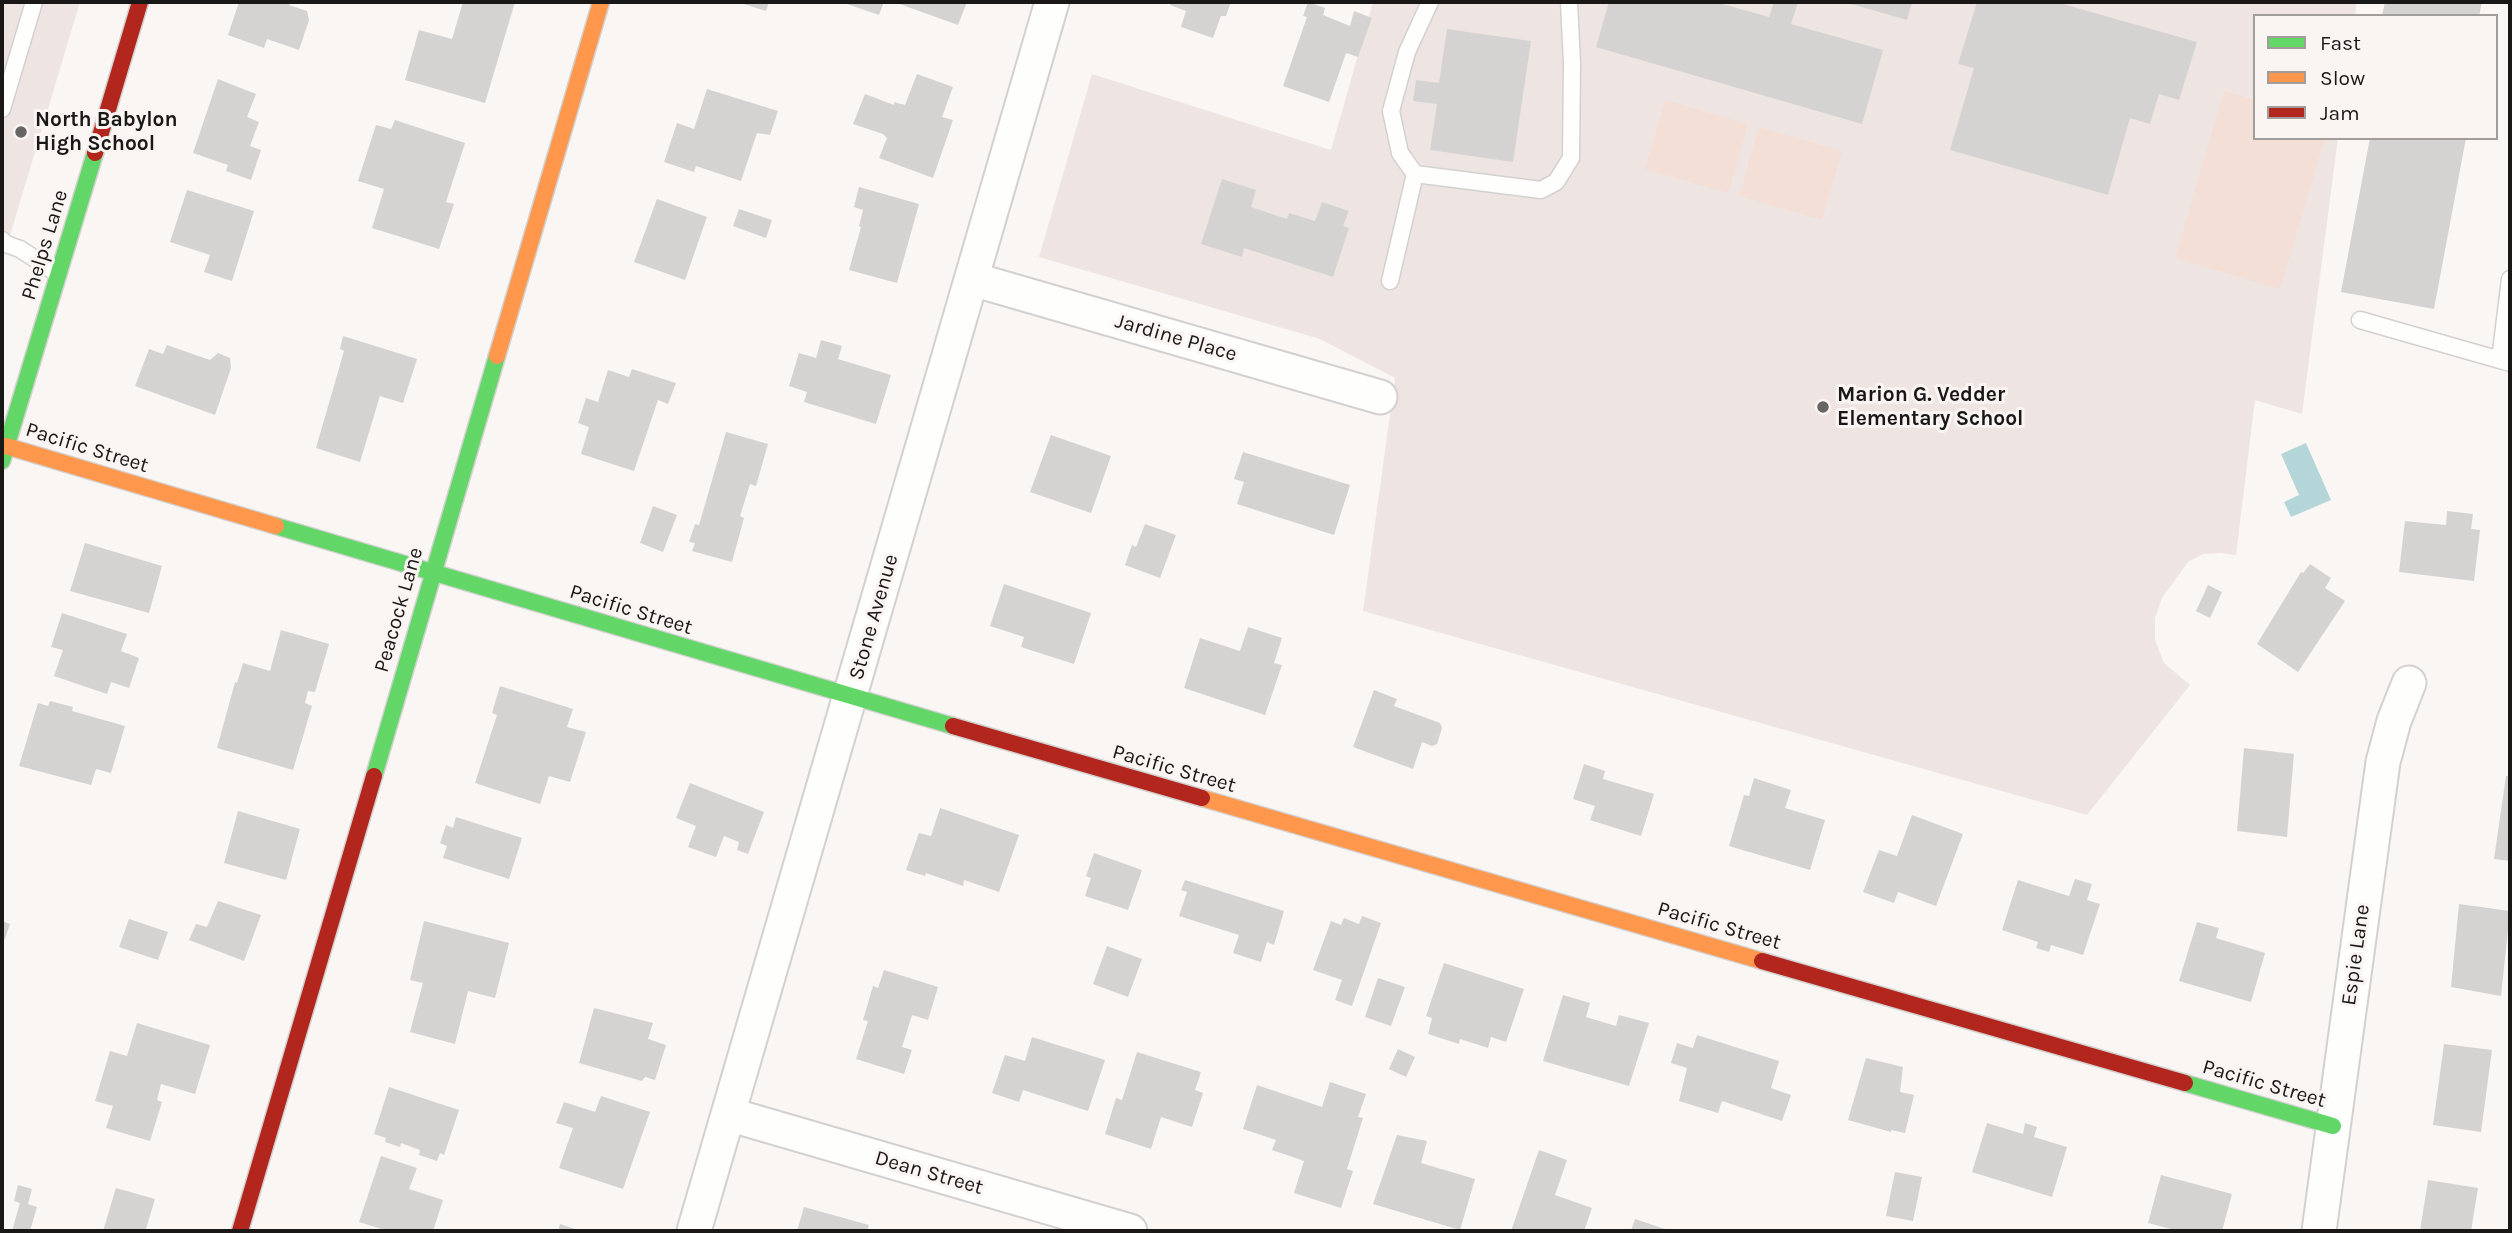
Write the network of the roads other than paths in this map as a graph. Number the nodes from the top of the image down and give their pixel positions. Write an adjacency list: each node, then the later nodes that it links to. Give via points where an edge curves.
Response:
1 (34, 2): 7 (lane)
2 (140, 2): 10 (street, Phelps Lane)
3 (601, 2): 18 (street, Peacock Lane)
4 (1052, 2): 11 (street, Stone Avenue)
5 (1430, 2): 8 (lane, via 1407,52 1391,111 1400,153)
6 (1569, 2): 8 (lane, via 1571,158 1556,182 1541,190)
7 (2, 109)
8 (1415, 174): 13 (lane)
9 (2, 240): 10 (lane)
10 (58, 274): 17 (street, Phelps Lane)
11 (972, 279): 16 (street, Jardine Place); 20 (street, Stone Avenue)
12 (2510, 279): 15 (lane)
13 (1390, 281)
14 (2360, 320): 15 (lane)
15 (2505, 361)
16 (1380, 397)
17 (4, 454): 18 (street, Pacific Street)
18 (432, 573): 20 (street, Pacific Street); 23 (street, Peacock Lane)
19 (2409, 683): 22 (street, Espie Lane, via 2383,762)
20 (851, 698): 21 (street, Stone Avenue); 22 (street, Pacific Street)
21 (728, 1114): 24 (street, Stone Avenue); 25 (street, Dean Street)
22 (2333, 1126): 26 (street, Espie Lane)
23 (240, 1231)
24 (694, 1231)
25 (1130, 1231)
26 (2319, 1231)

